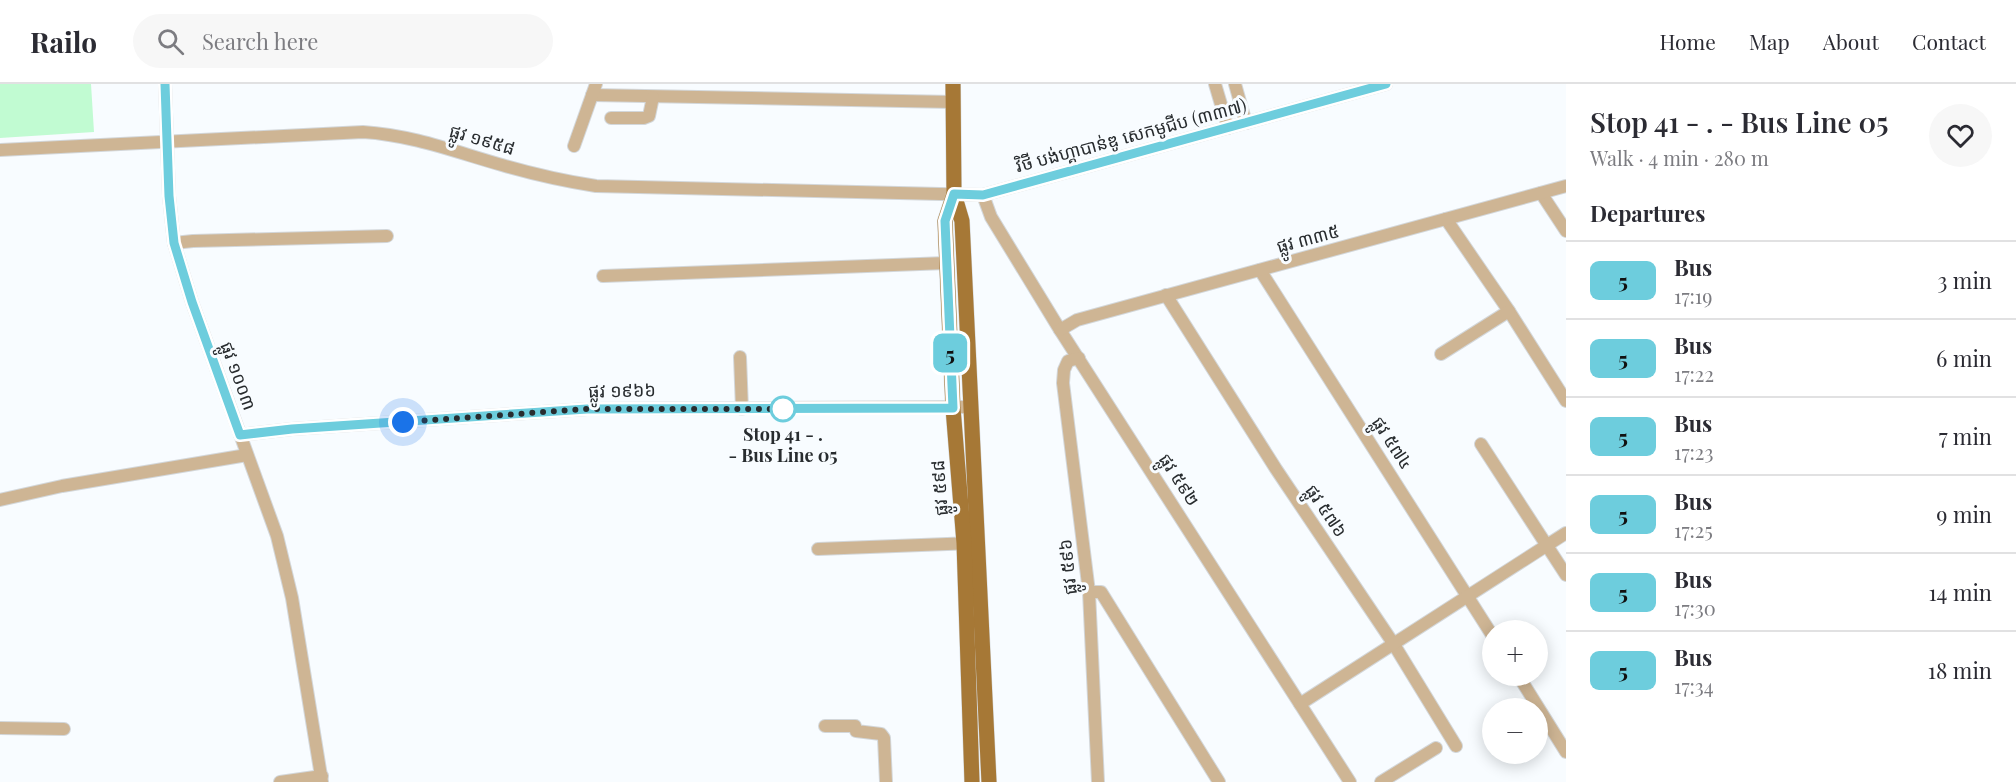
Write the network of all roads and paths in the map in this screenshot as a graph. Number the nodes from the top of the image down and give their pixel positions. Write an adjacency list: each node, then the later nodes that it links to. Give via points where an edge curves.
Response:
1 (165, 84): 12 (street, ផ្លូវ ១០០៣)
2 (953, 84): 8 (main road, ផ្លូវ ៥៩៨)
3 (1215, 84): 11 (street)
4 (1235, 84): 10 (street)
5 (1386, 84): 10 (street, វិថី បង់ហ្គាបាន់ឌូ សេកមូជីប (៣៣៧))
6 (594, 90): 7 (street); 13 (street)
7 (653, 98): 8 (street); 9 (street, via 649,116)
8 (952, 102): 17 (main road, ផ្លូវ ៥៩៨)
9 (611, 118)
10 (1246, 123): 11 (street, វិថី បង់ហ្គាបាន់ឌូ សេកមូជីប (៣៣៧))
11 (1228, 128): 18 (street, វិថី បង់ហ្គាបាន់ឌូ សេកមូជីប (៣៣៧))
12 (169, 142): 14 (street, ផ្លូវ ១៩៥៨); 17 (street, ផ្លូវ ១៩៥៨, via 372,132 407,136 503,165 596,186); 22 (street, ផ្លូវ ១០០៣)
13 (574, 146)
14 (0, 150)
15 (1566, 186): 16 (street, ផ្លូវ ៣៣៥)
16 (1541, 193): 19 (street, ផ្លូវ ៣៣៥); 20 (street)
17 (954, 194): 18 (street, វិថី បង់ហ្គាបាន់ឌូ សេកមូជីប (៣៣៧)); 23 (main road, ផ្លូវ ៥៩៨, via 945,221); 33 (main road, ផ្លូវ ៥៩៨, via 962,221)
18 (983, 195): 28 (street, ផ្លូវ ៥៩២, via 990,217)
19 (1446, 219): 24 (street, ផ្លូវ ៣៣៥); 27 (street)
20 (1566, 231)
21 (387, 236): 22 (street)
22 (174, 243): 36 (street, ផ្លូវ ១០០៣)
23 (946, 263): 25 (street); 34 (main road, ផ្លូវ ៥៩៨)
24 (1260, 270): 26 (street, ផ្លូវ ៣៣៥); 46 (street, ផ្លូវ ៥៧៤)
25 (603, 276)
26 (1166, 295): 28 (street, ផ្លូវ ៣៣៥, via 1077,320); 48 (street, ផ្លូវ ៥៧៦)
27 (1509, 311): 29 (street); 32 (street)
28 (1060, 330): 31 (street, ផ្លូវ ៥៩២)
29 (1440, 354)
30 (740, 357): 35 (street)
31 (1079, 358): 45 (street, ផ្លូវ ៥៩៦, via 1068,362 1063,383); 50 (street, ផ្លូវ ៥៩២)
32 (1566, 400)
33 (970, 407): 34 (street, ផ្លូវ ១៩៦៦); 41 (main road, ផ្លូវ ៥៩៨)
34 (953, 408): 35 (street, ផ្លូវ ១៩៦៦); 41 (main road, ផ្លូវ ៥៩៨)
35 (742, 409): 36 (street, ផ្លូវ ១៩៦៦, via 587,409)
36 (240, 435): 38 (street, ផ្លូវ ១០០៣)
37 (1481, 444): 42 (street)
38 (247, 455): 39 (street); 57 (street, ផ្លូវ ១០០៣, via 277,536 292,598)
39 (0, 500)
40 (1566, 533): 42 (street)
41 (970, 543): 43 (street); 60 (main road, ផ្លូវ ៥៩៨); 61 (main road, ផ្លូវ ៥៩៨)
42 (1547, 545): 44 (street); 46 (street)
43 (818, 549)
44 (1566, 575)
45 (1089, 592): 62 (street, ផ្លូវ ៥៩៦); 63 (street, via 1101,592)
46 (1468, 596): 47 (street, ផ្លូវ ៥៧៤); 48 (street)
47 (1483, 620)
48 (1393, 643): 50 (street); 54 (street, ផ្លូវ ៥៧៦)
49 (1525, 686): 56 (street)
50 (1300, 704): 64 (street, ផ្លូវ ៥៩២)
51 (825, 726): 59 (street, via 855,726 861,733 881,734)
52 (0, 728): 53 (street)
53 (64, 729)
54 (1456, 746)
55 (1436, 748): 65 (street)
56 (1566, 752)
57 (322, 779): 58 (street)
58 (280, 782)
59 (886, 782)
60 (972, 782)
61 (989, 782)
62 (1098, 782)
63 (1220, 782)
64 (1350, 782)
65 (1381, 782)

